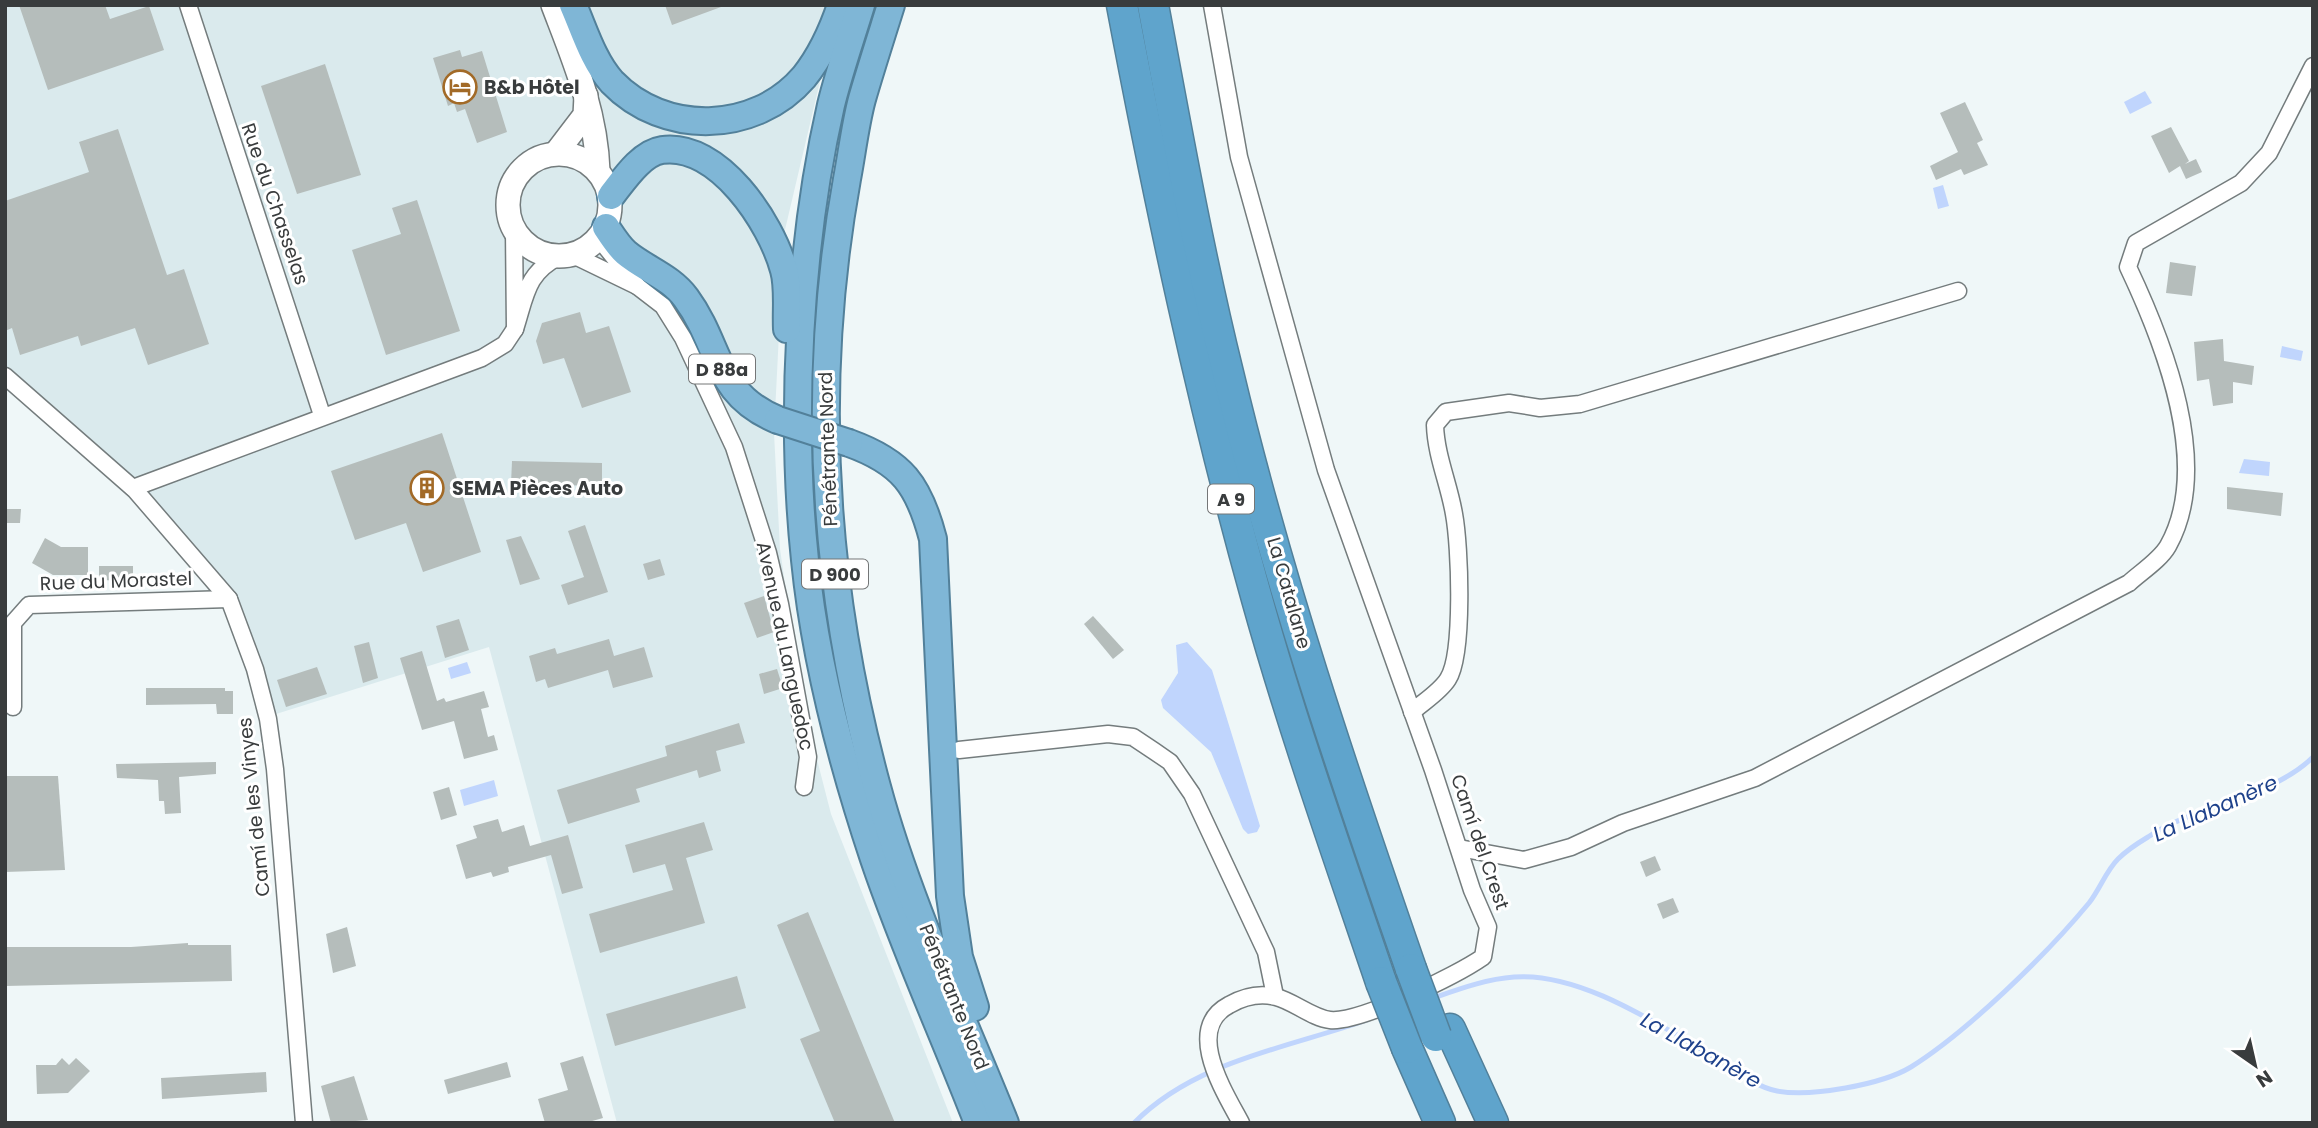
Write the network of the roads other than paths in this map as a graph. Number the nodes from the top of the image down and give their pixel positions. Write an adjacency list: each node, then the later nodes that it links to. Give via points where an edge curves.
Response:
1 (188, 5): 22 (street, Rue du Chasselas)
2 (553, 5): 11 (main road)
3 (573, 5): 4 (highway, via 597,61 612,81 660,113 706,122 739,118 781,98 804,76 821,50)
4 (841, 5)
5 (860, 5): 24 (highway, Pénétrante Nord / D 900, via 831,106 810,229 799,422)
6 (891, 5): 35 (highway, Pénétrante Nord / D 900, via 862,102 838,229 827,334 827,500 843,640 877,788 910,886)
7 (1122, 5): 37 (highway, La Catalane / A 9, bridge, via 1199,377 1257,600 1381,982)
8 (1153, 5): 32 (highway, La Catalane / A 9, bridge, via 1225,360 1286,590 1338,755)
9 (1212, 5): 27 (street, Camí del Crest, via 1239,157 1281,312 1326,470)
10 (2313, 66): 30 (street, via 2269,153 2241,183 2136,243 2128,267 2157,328 2184,436 2185,502 2167,548 2129,583 1755,778 1524,860)
11 (586, 90): 12 (main road, via 585,115); 13 (main road, via 597,136)
12 (556, 153): 13 (main road, via 587,161); 15 (main road, via 532,162 514,180 508,197)
13 (598, 171): 14 (main road)
14 (611, 197): 16 (main road); 24 (highway, via 636,165 660,150 691,152 716,165 737,188 776,247 785,273 788,412)
15 (514, 230): 17 (main road, via 533,249); 20 (street)
16 (602, 233): 17 (main road); 18 (street, Avenue du Languedoc); 35 (highway, D 88a, bridge, via 626,254 660,273 687,299 729,383 756,411 876,453 896,465 918,492 933,539 950,896 959,957)
17 (566, 256): 18 (street, Avenue du Languedoc); 20 (street, via 543,265 532,276)
18 (637, 286): 29 (street, Avenue du Languedoc, via 663,306 683,338 734,447 780,604 808,757)
19 (1958, 291): 27 (street, via 1580,404 1540,408 1509,403 1446,412 1435,425 1435,441 1459,552 1456,660 1447,681)
20 (515, 329): 22 (street, via 505,344 482,358)
21 (5, 376): 23 (street, Camí de les Vinyes)
22 (323, 415): 23 (street)
23 (133, 488): 25 (street, Camí de les Vinyes)
24 (804, 558): 34 (highway, Pénétrante Nord / D 900, via 834,722 873,857)
25 (229, 599): 26 (street, Rue du Morastel, via 29,604 13,623); 33 (street, Camí de les Vinyes, via 268,719)
26 (13, 707)
27 (1412, 712): 30 (street, Camí del Crest)
28 (959, 750): 31 (street, via 1108,734 1133,737 1170,762 1192,794 1266,952)
29 (804, 787)
30 (1459, 848): 31 (street, Camí del Crest, via 1488,927 1483,957 1459,974 1362,1013 1330,1020)
31 (1275, 996): 36 (street, via 1253,996 1219,1010 1210,1023 1209,1051)
32 (1443, 1032): 38 (highway, La Catalane / A 9); 39 (highway)
33 (304, 1123)
34 (978, 1123)
35 (1008, 1123)
36 (1241, 1123)
37 (1440, 1123)
38 (1473, 1123)
39 (1493, 1123)

